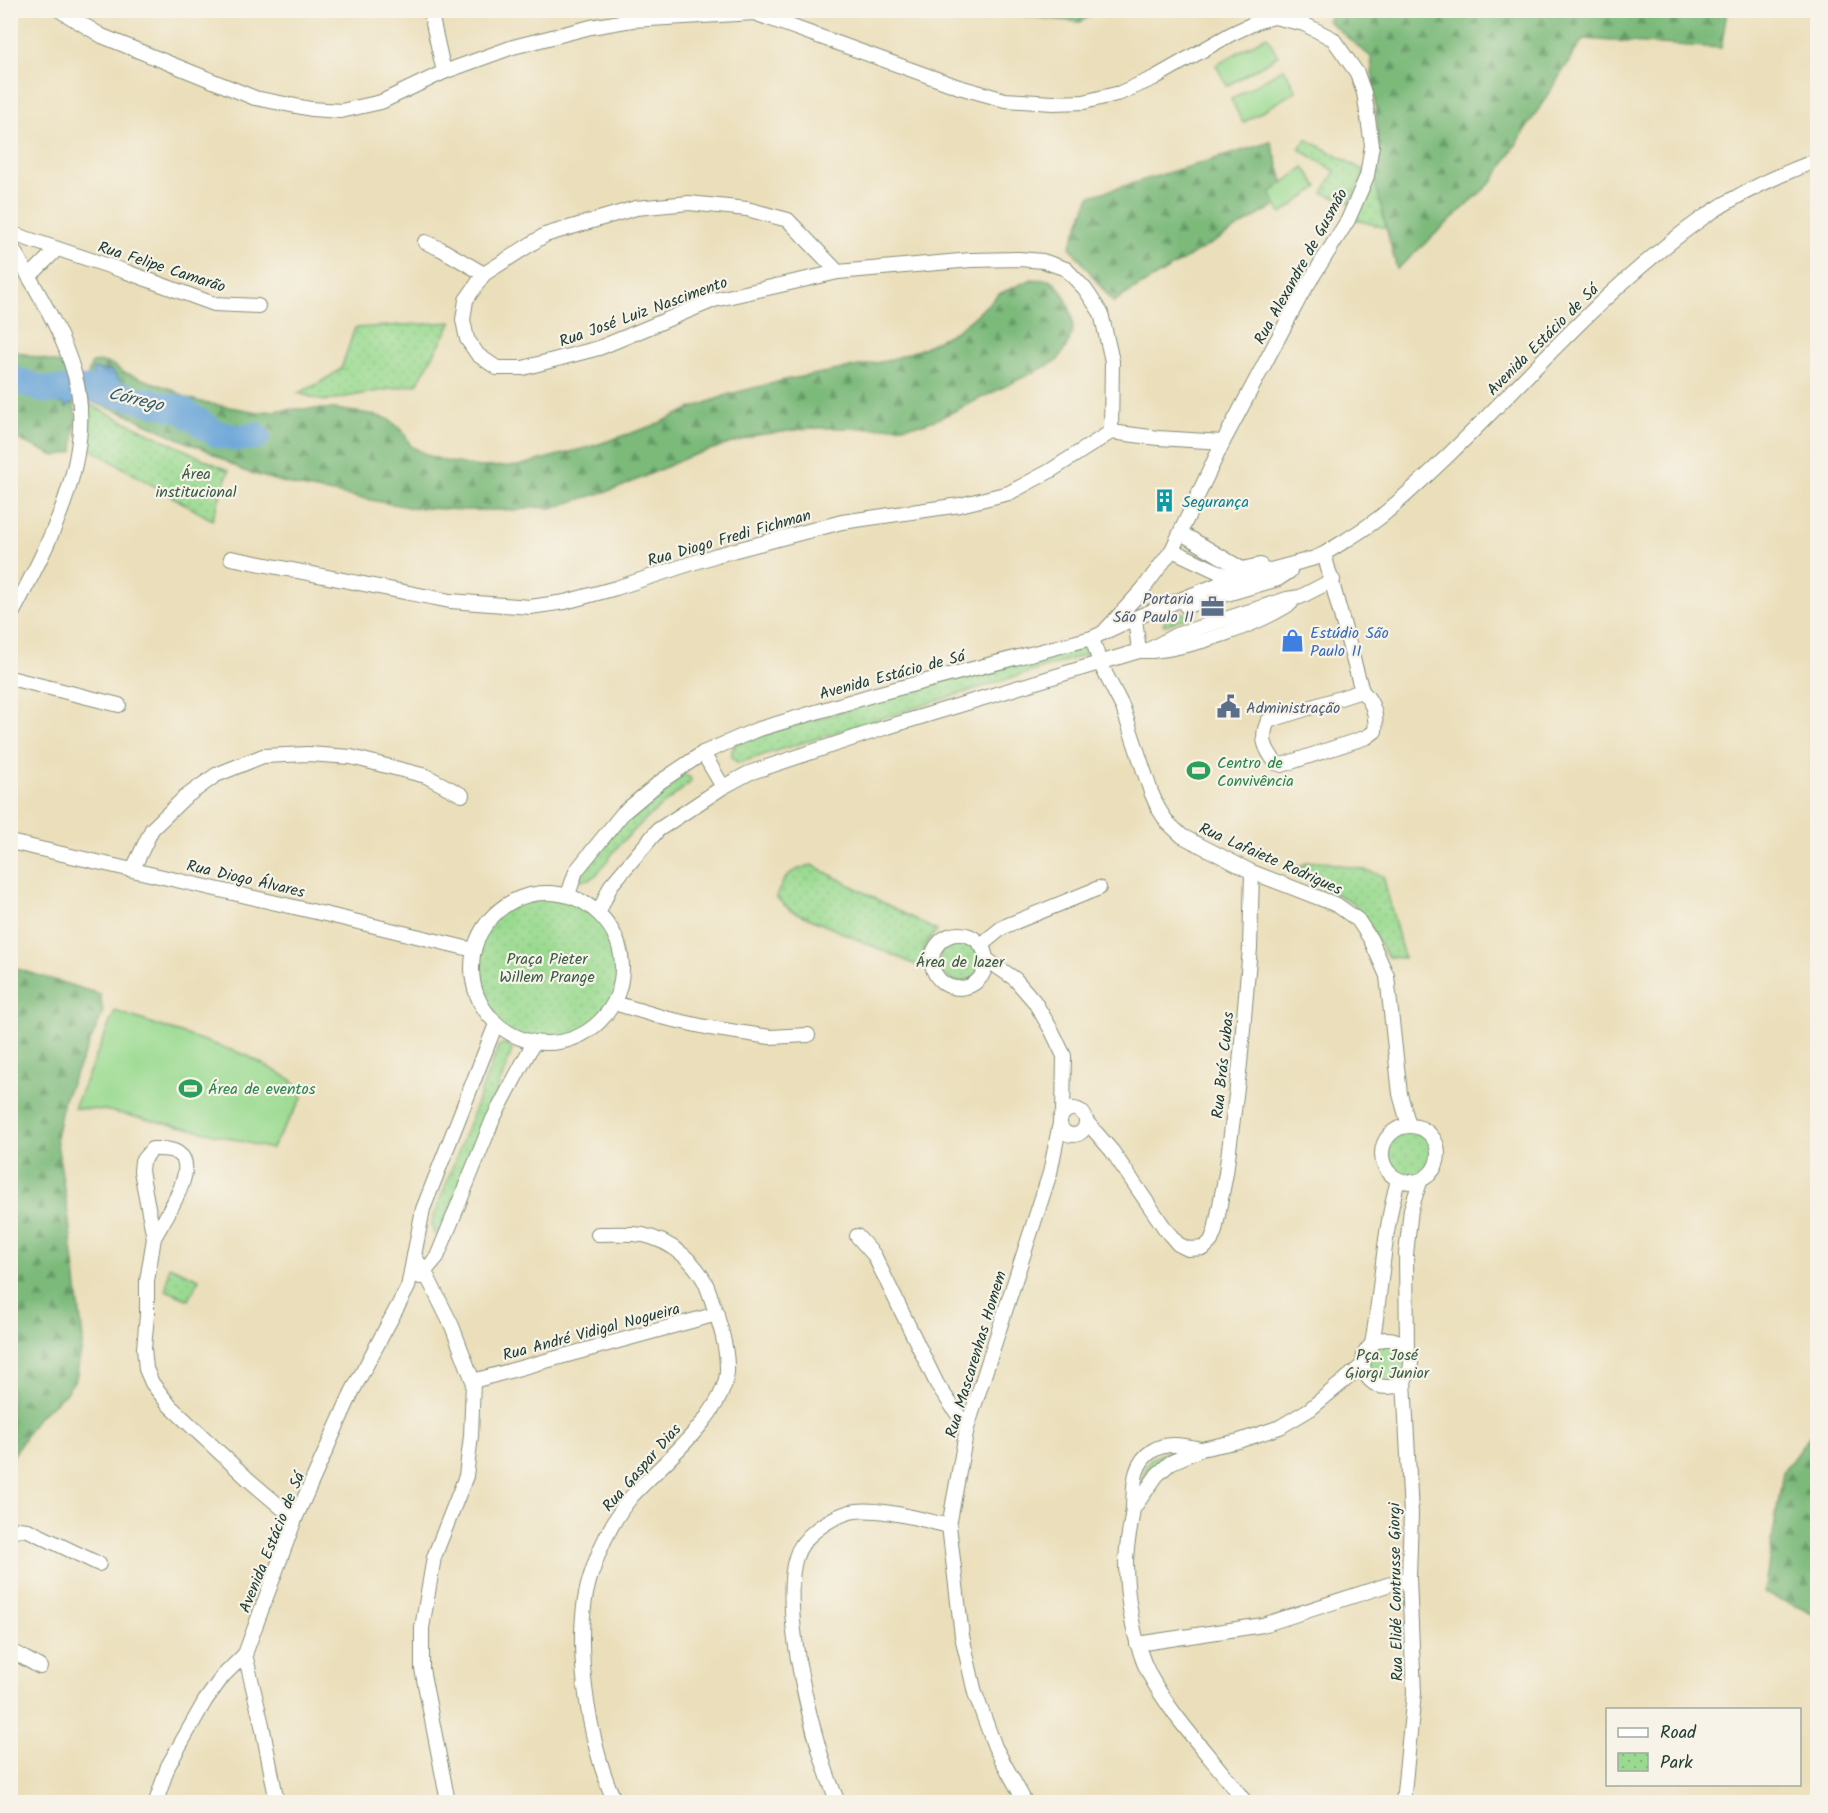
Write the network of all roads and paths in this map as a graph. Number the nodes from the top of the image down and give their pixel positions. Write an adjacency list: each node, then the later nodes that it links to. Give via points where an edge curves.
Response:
1 (58, 10): 4 (street, Rua Alexandre de Gusmão, via 102,36 255,98 311,110 341,111 381,102)
2 (430, 10): 4 (street)
3 (756, 12): 4 (street, Rua Alexandre de Gusmão, via 632,20 591,27 513,47); 15 (street, Rua Alexandre de Gusmão, via 968,89 1005,100 1053,103 1084,102 1120,93 1231,34 1274,17 1304,24 1333,39 1358,73 1364,93 1372,145 1367,177 1348,219 1300,295)
4 (444, 72)
5 (1818, 160): 19 (street, Avenida Estácio de Sá, via 1754,187 1660,250 1383,515)
6 (10, 233): 9 (street, Rua Felipe Camarão)
7 (425, 242): 11 (street)
8 (10, 244): 12 (street)
9 (57, 249): 12 (street); 13 (street, Rua Felipe Camarão, via 214,304)
10 (838, 272): 11 (street, Rua José Luiz Nascimento, via 788,220 747,209 689,203 636,208 545,235); 11 (street, Rua José Luiz Nascimento, via 714,300 599,348 523,368 496,368 478,355 467,339 463,320 466,300); 14 (street, Rua José Luiz Nascimento, via 1019,259 1066,268 1101,313 1112,361)
11 (484, 274)
12 (29, 277): 25 (street, via 57,328 75,375 81,431 69,493)
13 (258, 306)
14 (1111, 432): 15 (street); 18 (street, Rua Diogo Fredi Fichman, via 1009,493 960,505 842,522 565,602 530,607 450,601)
15 (1223, 442): 16 (street, Rua Alexandre de Gusmão)
16 (1181, 533): 17 (street, Rua Alexandre de Gusmão); 20 (street)
17 (1172, 550): 21 (street); 26 (street, Rua Alexandre de Gusmão, via 1143,590)
18 (231, 558)
19 (1314, 558): 20 (street, Avenida Estácio de Sá); 22 (street); 24 (street, Avenida Estácio de Sá, via 1278,579)
20 (1242, 569): 21 (street, Avenida Estácio de Sá)
21 (1225, 575): 24 (street, Avenida Estácio de Sá, via 1168,597)
22 (1333, 580): 23 (street); 30 (street)
23 (1306, 594): 27 (street, via 1274,614 1242,627 1177,649); 27 (street, via 1297,592 1255,601 1181,626)
24 (1138, 617): 26 (street, Avenida Estácio de Sá); 27 (street)
25 (10, 618)
26 (1098, 636): 28 (street); 32 (street, Avenida Estácio de Sá, via 876,694 756,730)
27 (1143, 651): 28 (street)
28 (1100, 663): 33 (street, via 884,728 749,773); 37 (street, Rua Lafaiete Rodrigues, via 1123,708 1151,792 1167,822 1182,836)
29 (10, 678): 31 (street)
30 (1362, 691): 30 (street, via 1268,722 1264,744 1276,763 1282,765 1375,731 1372,705)
31 (119, 705)
32 (703, 753): 33 (street); 39 (street, Avenida Estácio de Sá, via 623,813 576,871)
33 (723, 787): 40 (street, via 658,830 611,885)
34 (462, 795): 36 (street, via 426,776 351,757 263,756 216,775 184,798 152,829)
35 (10, 842): 36 (street, Rua Diogo Álvares)
36 (133, 869): 41 (street, Rua Diogo Álvares)
37 (1252, 872): 48 (street, Rua Brás Cubas, via 1242,1041 1226,1173 1215,1231 1204,1248 1188,1249 1178,1244 1112,1151); 49 (street, Rua Lafaiete Rodrigues, via 1337,905 1358,920 1371,940 1387,976 1396,1067)
38 (1099, 888): 42 (street, via 1003,927)
39 (568, 895): 40 (street); 41 (street, via 540,892 510,902 486,924)
40 (599, 912): 43 (street, via 616,937 622,959 622,979)
41 (474, 951): 44 (street, via 472,974 477,996)
42 (984, 952): 42 (street, via 974,938 964,934 950,936 936,948 933,960 937,976 962,988 975,983 984,970); 47 (street, Rua Mascarenhas Homem, via 1034,1000 1064,1056)
43 (615, 1003): 45 (street, via 710,1028 770,1037); 46 (street, via 593,1029 578,1038 562,1043)
44 (496, 1024): 46 (street, via 522,1040); 55 (street, Avenida Estácio de Sá, via 423,1209)
45 (808, 1035)
46 (534, 1042): 56 (street, Avenida Estácio de Sá, via 493,1119 437,1257)
47 (1062, 1119): 48 (street, via 1070,1109 1083,1113); 48 (street, via 1066,1133 1073,1135 1084,1129); 64 (street, Rua Mascarenhas Homem, via 1050,1173)
48 (1086, 1122)
49 (1409, 1126): 50 (street, via 1393,1132 1383,1147 1387,1170); 51 (street, via 1427,1131 1438,1147 1437,1164)
50 (1398, 1180): 51 (street); 59 (street, via 1388,1214)
51 (1420, 1182): 60 (street, via 1411,1209 1406,1254)
52 (598, 1234): 58 (street, Rua Gaspar Dias, via 645,1236 686,1256 707,1285)
53 (857, 1236): 64 (street, via 873,1255 937,1384)
54 (154, 1238): 54 (street, via 142,1161 152,1149 166,1149 179,1153 185,1161 186,1174); 67 (street, via 147,1281 144,1348 152,1383 170,1406)
55 (414, 1256): 56 (street); 57 (street, Avenida Estácio de Sá)
56 (425, 1272): 57 (street, Avenida Estácio de Sá); 63 (street)
57 (408, 1287): 67 (street, Avenida Estácio de Sá, via 352,1392)
58 (717, 1314): 63 (street, Rua André Vidigal Nogueira); 79 (street, Rua Gaspar Dias, via 727,1373 717,1403 626,1505 608,1530 590,1574 582,1626 584,1684 595,1745)
59 (1372, 1344): 60 (street, via 1387,1339); 61 (street, via 1366,1349)
60 (1407, 1350): 62 (street, via 1411,1366)
61 (1363, 1365): 62 (street, via 1368,1379 1375,1384 1390,1387); 65 (street, via 1310,1409 1280,1426 1239,1442)
62 (1404, 1380): 71 (street, Rua Elidé Contrusse Giorgi, via 1411,1514)
63 (473, 1381): 78 (street, via 466,1476 434,1557 422,1628 422,1669)
64 (967, 1428): 68 (street, Rua Mascarenhas Homem)
65 (1201, 1449): 66 (street, via 1170,1463); 66 (street, via 1178,1444 1151,1451 1136,1473)
66 (1133, 1509): 72 (street, via 1126,1564)
67 (295, 1520): 74 (street, Avenida Estácio de Sá)
68 (949, 1526): 80 (street, via 882,1512 851,1512 825,1523 802,1544 796,1557 794,1625 803,1683 815,1737); 81 (street, Rua Mascarenhas Homem, via 962,1636 975,1693 995,1747)
69 (10, 1533): 70 (street, via 28,1530)
70 (99, 1564)
71 (1409, 1578): 72 (street, via 1263,1625); 83 (street, Rua Elidé Contrusse Giorgi, via 1414,1693)
72 (1137, 1644): 82 (street, via 1165,1701)
73 (10, 1650): 75 (street)
74 (245, 1654): 76 (street, Avenida Estácio de Sá, via 206,1701 168,1766); 77 (street)
75 (40, 1667)
76 (156, 1803)
77 (277, 1803)
78 (448, 1803)
79 (615, 1803)
80 (838, 1803)
81 (1025, 1803)
82 (1245, 1803)
83 (1403, 1803)

